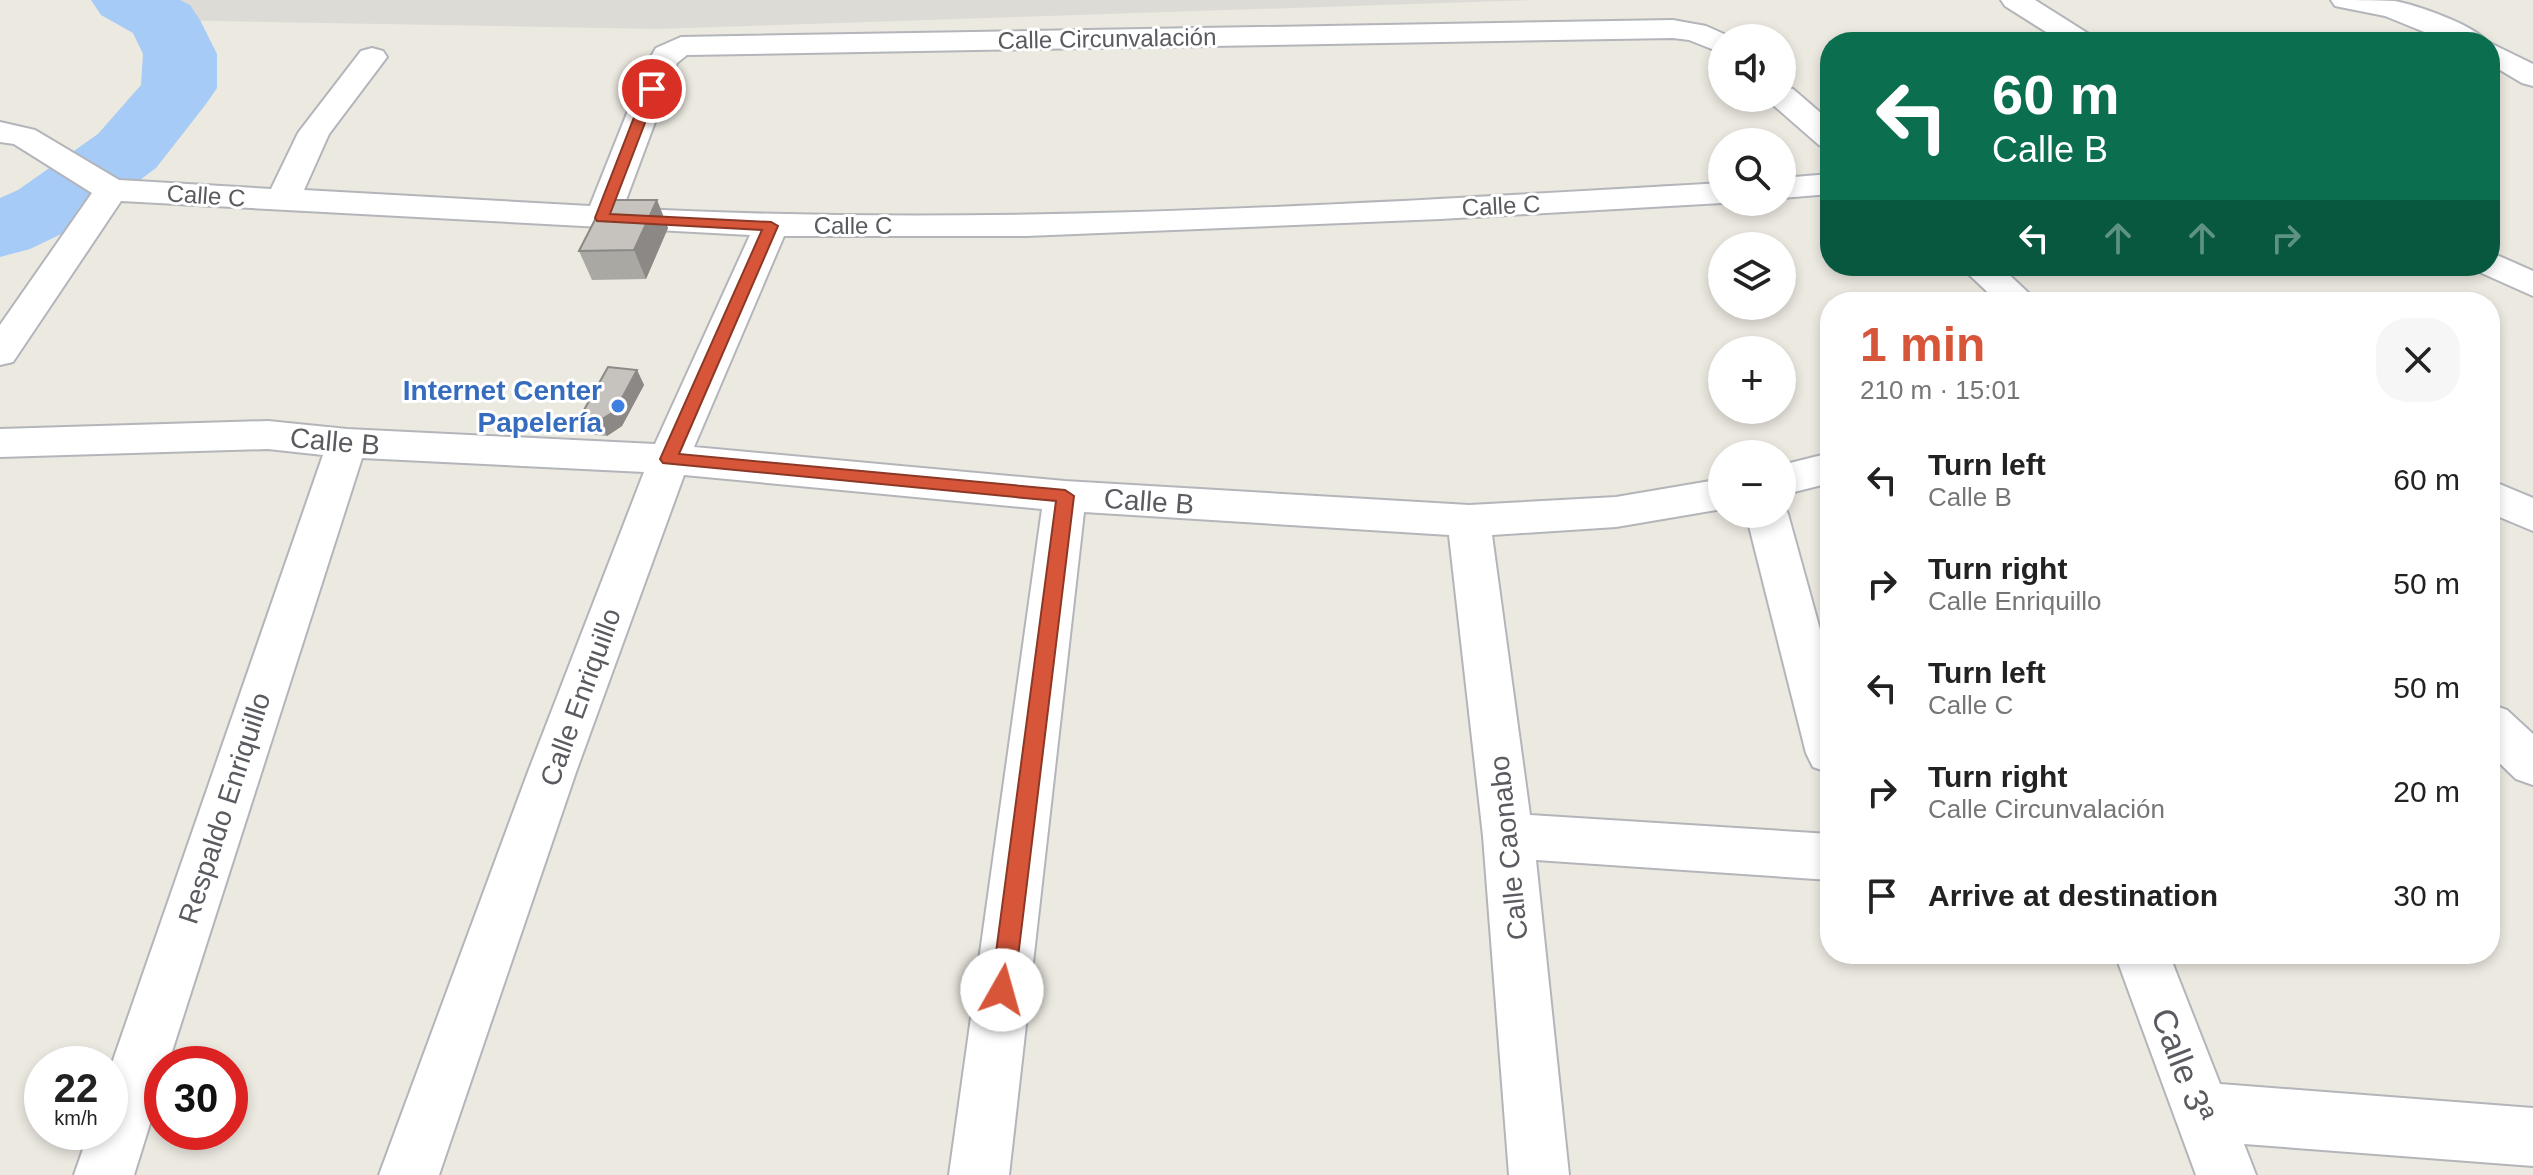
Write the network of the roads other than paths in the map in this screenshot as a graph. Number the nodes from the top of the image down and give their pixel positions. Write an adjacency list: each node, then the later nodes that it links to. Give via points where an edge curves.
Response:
1 (2015, 0): 3 (street)
2 (2345, 0): 4 (street, via 2421,16)
3 (2066, 32)
4 (2452, 32)
5 (1708, 38): 17 (street, Calle Circunvalación, via 1673,29 681,46 662,63)
6 (372, 57): 16 (street, via 314,133)
7 (2500, 58): 8 (street)
8 (2533, 77)
9 (1796, 108): 10 (street)
10 (1820, 129)
11 (0, 132): 14 (street, via 24,137)
12 (1820, 185): 13 (street)
13 (1796, 187)
14 (111, 190): 16 (street, Calle C); 23 (street)
15 (1708, 194): 18 (street, Calle C, via 1026,226)
16 (282, 201): 17 (street, Calle C)
17 (602, 218): 18 (street, Calle C)
18 (771, 226): 26 (street, Calle Enriquillo)
19 (2500, 268): 21 (street)
20 (1990, 276): 22 (street)
21 (2533, 285)
22 (2008, 292)
23 (0, 353)
24 (0, 443): 25 (street, Calle B, via 268,435)
25 (347, 443): 26 (street, Calle B); 43 (street, Respaldo Enriquillo)
26 (669, 459): 29 (street, Calle B); 44 (street, Calle Enriquillo)
27 (1820, 470): 28 (street)
28 (1796, 476)
29 (1065, 496): 33 (street, Calle B); 45 (street)
30 (1708, 496): 33 (street, Calle B, via 1616,512)
31 (2500, 500): 32 (street)
32 (2533, 516)
33 (1469, 521): 38 (street, Calle Caonabo)
34 (1771, 528): 35 (street)
35 (1820, 715)
36 (2500, 733): 37 (street)
37 (2533, 764)
38 (1508, 836): 39 (street); 46 (street, Calle Caonabo)
39 (1820, 856)
40 (2146, 964): 41 (street, Calle 3ª)
41 (2201, 1112): 42 (street); 47 (street, Calle 3ª)
42 (2533, 1137)
43 (104, 1175)
44 (409, 1175)
45 (979, 1175)
46 (1539, 1175)
47 (2226, 1175)

